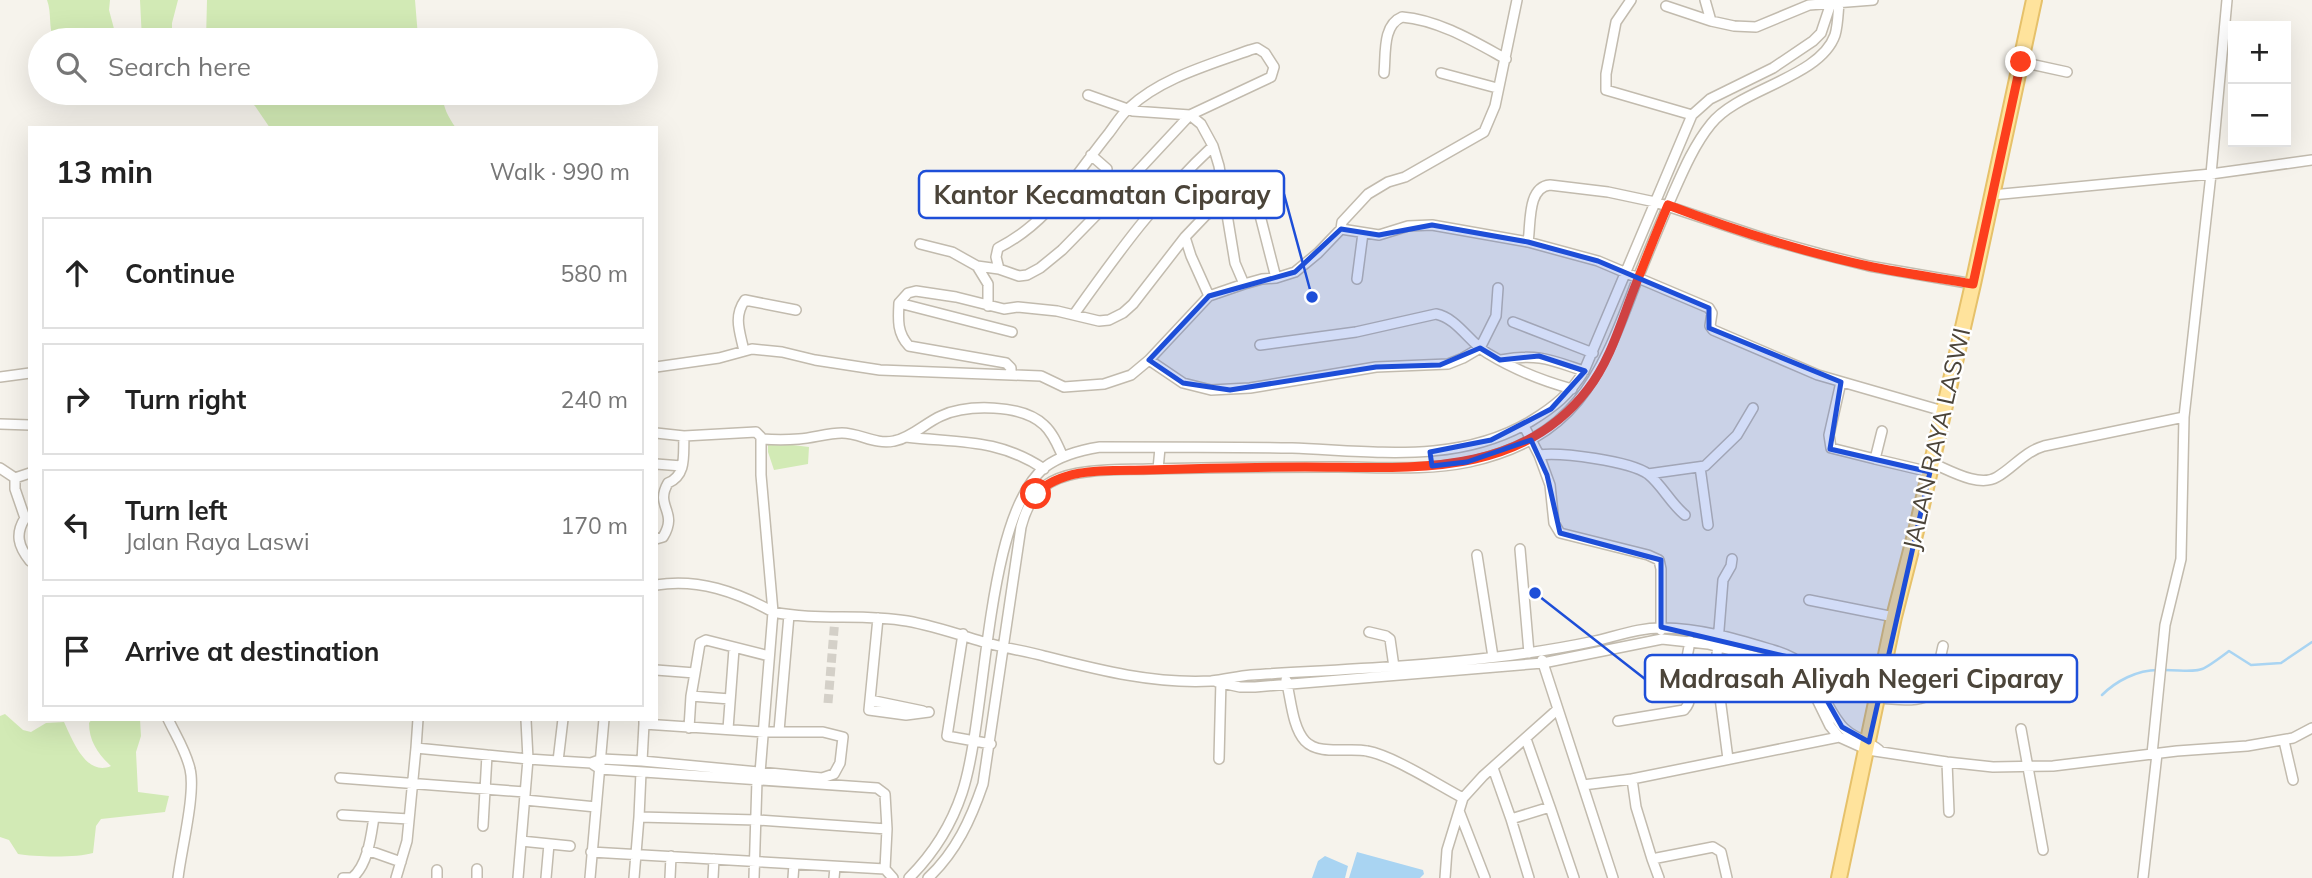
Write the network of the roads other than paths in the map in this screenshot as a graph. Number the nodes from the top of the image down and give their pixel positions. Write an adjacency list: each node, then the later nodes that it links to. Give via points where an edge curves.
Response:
1 (1517, 0): 10 (street)
2 (1631, 0): 19 (street, via 1617,19 1606,90)
3 (1705, 0): 9 (street)
4 (1873, 0): 7 (street)
5 (2034, 0): 11 (main road, JALAN RAYA LASWI)
6 (2227, 0): 23 (street)
7 (1834, 2): 9 (street, via 1809,5 1756,27); 19 (street, via 1813,41 1773,68 1710,99); 27 (street, via 1836,29 1829,46 1800,69 1717,117)
8 (1665, 6): 9 (street)
9 (1710, 21)
10 (1506, 59): 14 (street, via 1469,38 1402,17 1390,28); 15 (street)
11 (2021, 62): 12 (street); 25 (main road, JALAN RAYA LASWI)
12 (2067, 72)
13 (1441, 73): 15 (street)
14 (1384, 74)
15 (1497, 88): 29 (street, via 1484,132 1368,194)
16 (1088, 95): 17 (street)
17 (1127, 110): 18 (street); 18 (street, via 1144,95 1209,64 1255,49 1268,57 1274,69 1271,77); 21 (street)
18 (1190, 115): 20 (street); 26 (street)
19 (1692, 115): 27 (street)
20 (1213, 146): 28 (street); 46 (street, via 1151,210)
21 (1091, 155): 26 (street, via 1107,169 1095,187); 35 (street, via 1043,218 998,248)
22 (2312, 160): 23 (street)
23 (2211, 174): 25 (street); 64 (street)
24 (1252, 184): 37 (street)
25 (1992, 195): 40 (main road, JALAN RAYA LASWI)
26 (1109, 202): 35 (street, via 1040,268 1019,276)
27 (1661, 203): 32 (street, via 1544,186 1535,194); 36 (street); 36 (street); 40 (street, via 1822,254)
28 (1227, 204): 31 (street, via 1206,215); 39 (street, via 1235,263)
29 (1340, 229): 30 (street); 37 (street, via 1295,272)
30 (1363, 233): 32 (street, via 1379,235 1432,225); 38 (street)
31 (1185, 237): 42 (street); 46 (street, via 1119,316 1100,321)
32 (1528, 242): 36 (street)
33 (920, 244): 34 (street, via 952,252)
34 (977, 266): 35 (street); 44 (street, via 988,284)
35 (999, 269)
36 (1631, 275): 52 (street); 60 (street, via 1709,308 1713,330); 69 (street, via 1598,375 1567,413)
37 (1276, 278): 39 (street)
38 (1357, 279)
39 (1244, 284): 42 (street)
40 (1973, 284): 63 (main road, JALAN RAYA LASWI)
41 (1498, 288): 50 (street, via 1496,316)
42 (1209, 296): 53 (street)
43 (899, 303): 44 (street, via 908,293 916,292); 48 (street); 58 (street, via 898,327 909,346 1006,363)
44 (988, 306): 46 (street)
45 (796, 310): 51 (street, via 745,300 737,318)
46 (1075, 313)
47 (1513, 322): 52 (street)
48 (1012, 332)
49 (1261, 345): 50 (street, via 1356,332 1436,314 1448,318)
50 (1480, 348): 53 (street, via 1448,364 1376,368 1230,390 1183,383); 54 (street)
51 (744, 351): 55 (street); 58 (street, via 782,352 880,370)
52 (1593, 353): 56 (street)
53 (1149, 360): 58 (street, via 1131,376 1094,386 1064,387 1041,376)
54 (1500, 360): 56 (street, via 1533,355); 61 (street)
55 (658, 367)
56 (1584, 371): 61 (street)
57 (28, 373): 59 (street)
58 (1011, 374)
59 (0, 377)
60 (1841, 382): 63 (street); 80 (street, via 1829,435 1831,448)
61 (1573, 389): 69 (street)
62 (1753, 408): 87 (street, via 1737,435)
63 (1943, 411): 90 (main road, JALAN RAYA LASWI)
64 (2184, 417): 90 (street, via 2040,447 1990,480); 156 (street, via 2181,559 2165,625)
65 (0, 424): 66 (street)
66 (28, 425)
67 (1882, 431): 80 (street)
68 (658, 433): 70 (street)
69 (1528, 433): 77 (street); 78 (street); 83 (street, via 1510,450 1467,462)
70 (684, 436): 72 (street, via 755,432); 84 (street)
71 (906, 437): 72 (street, via 883,443 844,433); 79 (street, via 952,411 1000,410 1041,422); 91 (street, via 992,445)
72 (762, 439): 105 (street)
73 (1160, 449): 74 (street); 79 (street, via 1100,447); 89 (street)
74 (1187, 451): 75 (street); 85 (street)
75 (1292, 451): 76 (street); 82 (street)
76 (1379, 453): 77 (street); 86 (street)
77 (1430, 453): 83 (street)
78 (1539, 455): 93 (street, via 1593,459); 109 (street, via 1560,533 1659,560)
79 (1063, 457): 91 (street)
80 (1875, 459): 90 (street)
81 (658, 464): 84 (street)
82 (1292, 465): 85 (street); 86 (street)
83 (1432, 465): 86 (street)
84 (682, 466): 98 (street, via 678,479 665,488 663,504 670,520)
85 (1185, 466): 89 (street)
86 (1379, 467)
87 (1700, 467): 93 (street); 97 (street)
88 (0, 468): 94 (street)
89 (1158, 468): 117 (street, via 1067,476 1036,494 1021,527)
90 (1931, 468): 107 (main road, JALAN RAYA LASWI)
91 (1044, 469): 117 (street, via 1026,490 1010,527)
92 (28, 473): 94 (street)
93 (1648, 474): 95 (street)
94 (15, 478): 96 (street)
95 (1685, 515)
96 (28, 517): 101 (street, via 19,527 18,541)
97 (1708, 525)
98 (658, 538)
99 (1520, 549): 121 (street)
100 (1477, 555): 123 (street)
101 (28, 558)
102 (1732, 559): 115 (street, via 1723,580)
103 (658, 585): 105 (street, via 712,587)
104 (1809, 600): 107 (street)
105 (773, 612): 106 (street); 116 (street)
106 (789, 615): 108 (street); 112 (street)
107 (1894, 617): 133 (main road, JALAN RAYA LASWI)
108 (878, 618): 111 (street); 135 (street)
109 (1661, 627): 113 (street); 115 (street); 120 (street)
110 (1369, 632): 125 (street, via 1390,639)
111 (963, 634): 117 (street); 152 (street, via 947,736)
112 (786, 635): 116 (street); 149 (street)
113 (1662, 639): 114 (street); 124 (street)
114 (1690, 641): 115 (street); 142 (street, via 1686,662 1690,699 1684,710)
115 (1718, 641): 150 (street, via 1801,673); 154 (street, via 1772,650 1802,662 1842,727); 159 (street, via 1717,684)
116 (770, 645): 122 (street)
117 (996, 645): 130 (street, via 1146,679); 152 (street); 152 (street)
118 (1943, 646): 133 (street, via 1927,697 1917,701)
119 (734, 649): 122 (street); 127 (street, via 702,641); 134 (street)
120 (1541, 651): 121 (street); 124 (street)
121 (1529, 653): 123 (street)
122 (769, 656): 148 (street)
123 (1493, 657): 125 (street)
124 (1543, 663): 129 (street); 136 (street)
125 (1394, 667): 129 (street)
126 (658, 670): 127 (street)
127 (695, 673): 132 (street)
128 (1284, 674): 129 (street); 130 (street); 131 (street)
129 (1352, 675): 131 (street)
130 (1219, 681): 131 (street, via 1245,687); 160 (street)
131 (1287, 686): 176 (street, via 1300,735 1310,746 1373,752)
132 (691, 696): 134 (street); 144 (street)
133 (1877, 698): 154 (main road, JALAN RAYA LASWI)
134 (730, 699): 146 (street)
135 (870, 700): 135 (street, via 869,710 906,715 929,712)
136 (1558, 709): 151 (street); 173 (street)
137 (169, 721): 204 (street, via 191,772)
138 (418, 721): 155 (street)
139 (525, 721): 158 (street)
140 (564, 721): 161 (street)
141 (604, 721): 164 (street)
142 (1618, 721)
143 (644, 722): 144 (street); 162 (street)
144 (689, 728): 146 (street)
145 (2312, 728): 153 (street)
146 (728, 729): 148 (street)
147 (2021, 729): 165 (street)
148 (764, 732): 149 (street); 168 (street)
149 (779, 732): 168 (street, via 843,737 838,769 822,778)
150 (1839, 737): 154 (street); 159 (street)
151 (1526, 739): 166 (street); 178 (street)
152 (982, 741): 217 (street, via 954,813 932,851); 218 (street, via 983,784 969,821 947,859)
153 (2284, 741): 156 (street); 171 (street)
154 (1872, 747): 163 (street); 226 (main road, JALAN RAYA LASWI)
155 (416, 748): 157 (street); 172 (street)
156 (2154, 754): 165 (street); 227 (street)
157 (487, 755): 158 (street); 174 (street)
158 (528, 759): 161 (street); 175 (street)
159 (1728, 759): 170 (street)
160 (1219, 760)
161 (558, 761): 164 (street)
162 (642, 761): 164 (street); 168 (street)
163 (1947, 762): 165 (street); 180 (street)
164 (601, 764): 167 (street); 177 (street)
165 (2027, 767): 193 (street)
166 (1493, 768): 176 (street); 184 (street)
167 (641, 772): 168 (street); 183 (street)
168 (758, 776): 186 (street); 188 (street, via 880,788 885,794)
169 (340, 778): 172 (street)
170 (1632, 779): 173 (street); 198 (street, via 1637,815)
171 (2293, 780)
172 (413, 783): 174 (street); 185 (street)
173 (1583, 785): 223 (street)
174 (485, 789): 175 (street); 187 (street)
175 (525, 796): 177 (street); 189 (street)
176 (1463, 798): 179 (street)
177 (596, 807): 194 (street)
178 (1550, 807): 184 (street); 222 (street)
179 (1459, 810): 219 (street); 220 (street)
180 (1949, 812)
181 (342, 815): 182 (street)
182 (374, 817): 185 (street); 192 (street)
183 (639, 817): 186 (street); 195 (street)
184 (1511, 819): 221 (street)
185 (409, 820): 200 (street)
186 (758, 820): 188 (street); 199 (street)
187 (483, 827)
188 (887, 829): 203 (street)
189 (522, 841): 190 (street); 207 (street)
190 (549, 844): 191 (street); 208 (street)
191 (569, 846)
192 (367, 850): 200 (street); 205 (street, via 356,876)
193 (2043, 850)
194 (591, 852): 195 (street); 209 (street)
195 (636, 855): 196 (street); 210 (street)
196 (671, 856): 197 (street); 211 (street)
197 (714, 859): 199 (street); 212 (street)
198 (1652, 859): 224 (street); 225 (street, via 1713,847 1721,852)
199 (756, 861): 201 (street); 213 (street)
200 (401, 862): 206 (street)
201 (794, 864): 202 (street); 214 (street)
202 (835, 867): 203 (street); 215 (street)
203 (885, 869): 216 (street)
204 (178, 878)
205 (343, 878)
206 (396, 878)
207 (519, 878)
208 (546, 878)
209 (590, 878)
210 (634, 878)
211 (670, 878)
212 (713, 878)
213 (754, 878)
214 (793, 878)
215 (834, 878)
216 (893, 878)
217 (909, 878)
218 (928, 878)
219 (1446, 878)
220 (1485, 878)
221 (1529, 878)
222 (1574, 878)
223 (1613, 878)
224 (1659, 878)
225 (1727, 878)
226 (1839, 878)
227 (2143, 878)

